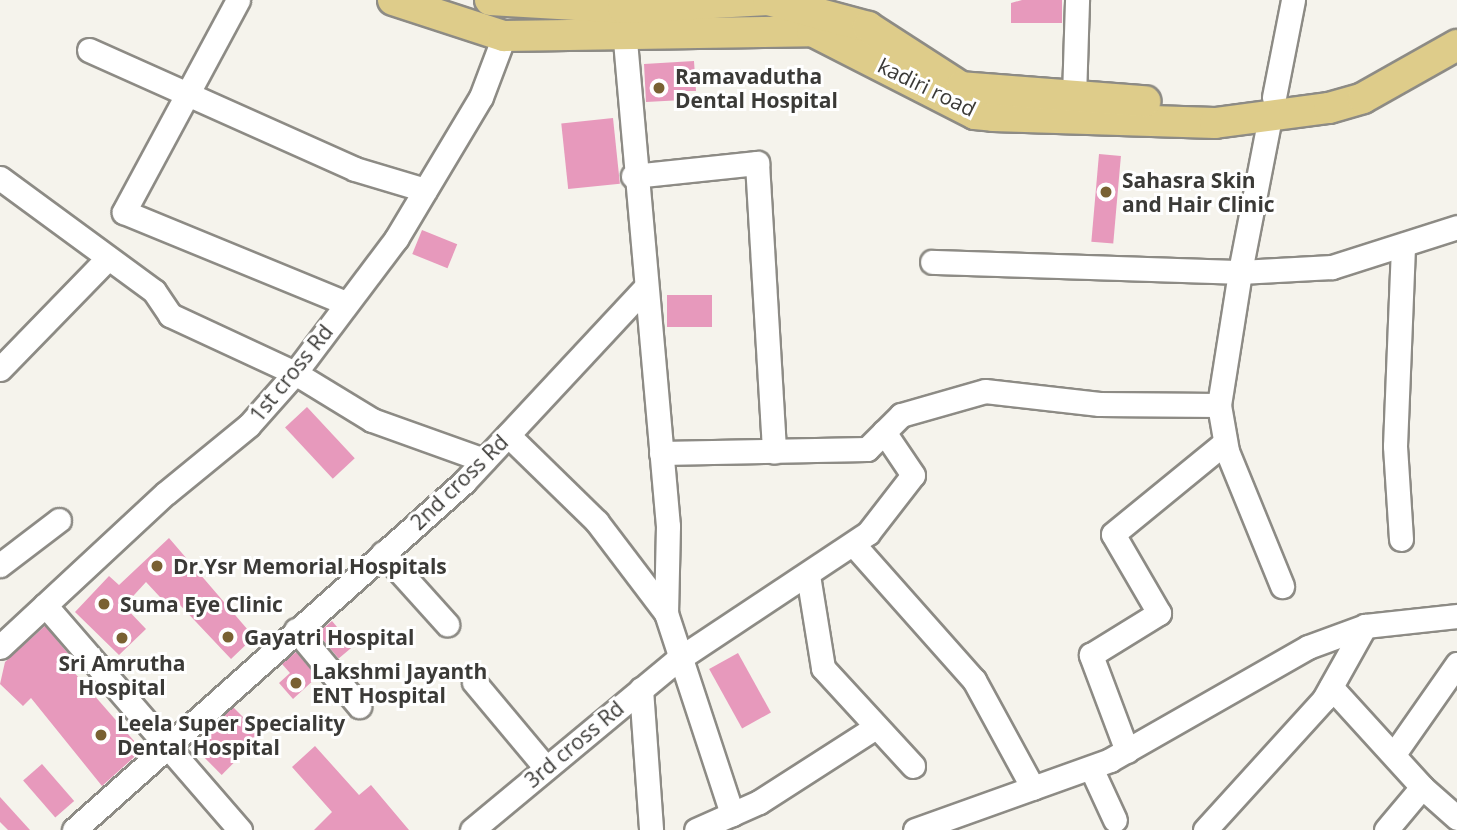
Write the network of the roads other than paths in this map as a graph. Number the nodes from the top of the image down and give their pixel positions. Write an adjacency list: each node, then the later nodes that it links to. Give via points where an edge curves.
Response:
1 (238, 0): 11 (street)
2 (393, 0): 8 (main road, kadiri road)
3 (1077, 0): 12 (street)
4 (1293, 0): 13 (street)
5 (495, 1): 6 (main road)
6 (623, 13): 8 (main road, kadiri road); 12 (main road, kadiri road, via 768,0 868,27 943,81 997,94); 13 (main road, kadiri road, via 831,36 975,114 1215,123); 14 (street)
7 (1457, 25): 13 (main road, kadiri road, via 1365,78)
8 (504, 36): 16 (street, 1st cross Rd, via 481,97)
9 (1457, 46): 13 (main road, kadiri road, via 1363,98)
10 (89, 50): 11 (street)
11 (189, 96): 16 (street, via 355,169); 23 (street, via 124,212)
12 (1074, 97): 13 (main road, kadiri road)
13 (1272, 107): 21 (street)
14 (633, 176): 22 (street); 30 (street, via 757,163)
15 (0, 178): 19 (street)
16 (425, 190): 23 (street, 1st cross Rd)
17 (1457, 227): 18 (street)
18 (1403, 248): 21 (street, via 1332,267); 34 (street, via 1395,446)
19 (108, 258): 24 (street); 25 (street, via 154,291 170,315)
20 (932, 262): 21 (street)
21 (1240, 272): 26 (street)
22 (644, 289): 28 (street, 2nd cross Rd); 31 (street)
23 (346, 303): 25 (street, 1st cross Rd)
24 (0, 369)
25 (295, 373): 32 (street, via 372,421); 40 (street, 1st cross Rd, via 249,425)
26 (1219, 405): 27 (street, via 1099,404 985,391 901,415); 29 (street)
27 (884, 432): 30 (street, via 867,449); 35 (street, 3rd cross Rd, via 913,475)
28 (508, 435): 32 (street, 2nd cross Rd); 41 (street, via 597,522)
29 (1224, 443): 39 (street); 55 (street, via 1113,534 1159,613 1091,655)
30 (774, 451): 31 (street)
31 (661, 453): 41 (street)
32 (484, 460): 36 (street, 2nd cross Rd)
33 (59, 520): 37 (street)
34 (1401, 539)
35 (855, 545): 38 (street, 3rd cross Rd); 61 (street, via 974,680)
36 (383, 553): 43 (street); 45 (street, 2nd cross Rd)
37 (0, 565)
38 (808, 575): 47 (street, 3rd cross Rd); 53 (street, via 823,668)
39 (1282, 586)
40 (45, 605): 46 (street, 1st cross Rd); 54 (street)
41 (666, 612): 47 (street)
42 (1457, 617): 44 (street)
43 (447, 624)
44 (1365, 626): 50 (street); 55 (street, via 1308,647)
45 (296, 630): 52 (street); 54 (street, 2nd cross Rd)
46 (0, 647)
47 (677, 660): 51 (street, 3rd cross Rd); 62 (street)
48 (1457, 664): 56 (street)
49 (474, 682): 58 (street)
50 (1331, 687): 56 (street); 71 (street)
51 (641, 689): 58 (street, 3rd cross Rd); 68 (street)
52 (359, 706)
53 (876, 727): 57 (street); 62 (street)
54 (165, 748): 65 (street, 2nd cross Rd); 66 (street)
55 (1127, 751): 59 (street)
56 (1394, 754): 60 (street)
57 (913, 766)
58 (545, 768): 67 (street, 3rd cross Rd)
59 (1088, 770): 61 (street); 64 (street)
60 (1422, 787): 63 (street); 72 (street)
61 (1033, 788): 70 (street)
62 (732, 814): 69 (street)
63 (1457, 818)
64 (1111, 827)
65 (74, 830)
66 (240, 830)
67 (472, 830)
68 (651, 830)
69 (695, 830)
70 (915, 830)
71 (1205, 830)
72 (1386, 830)

